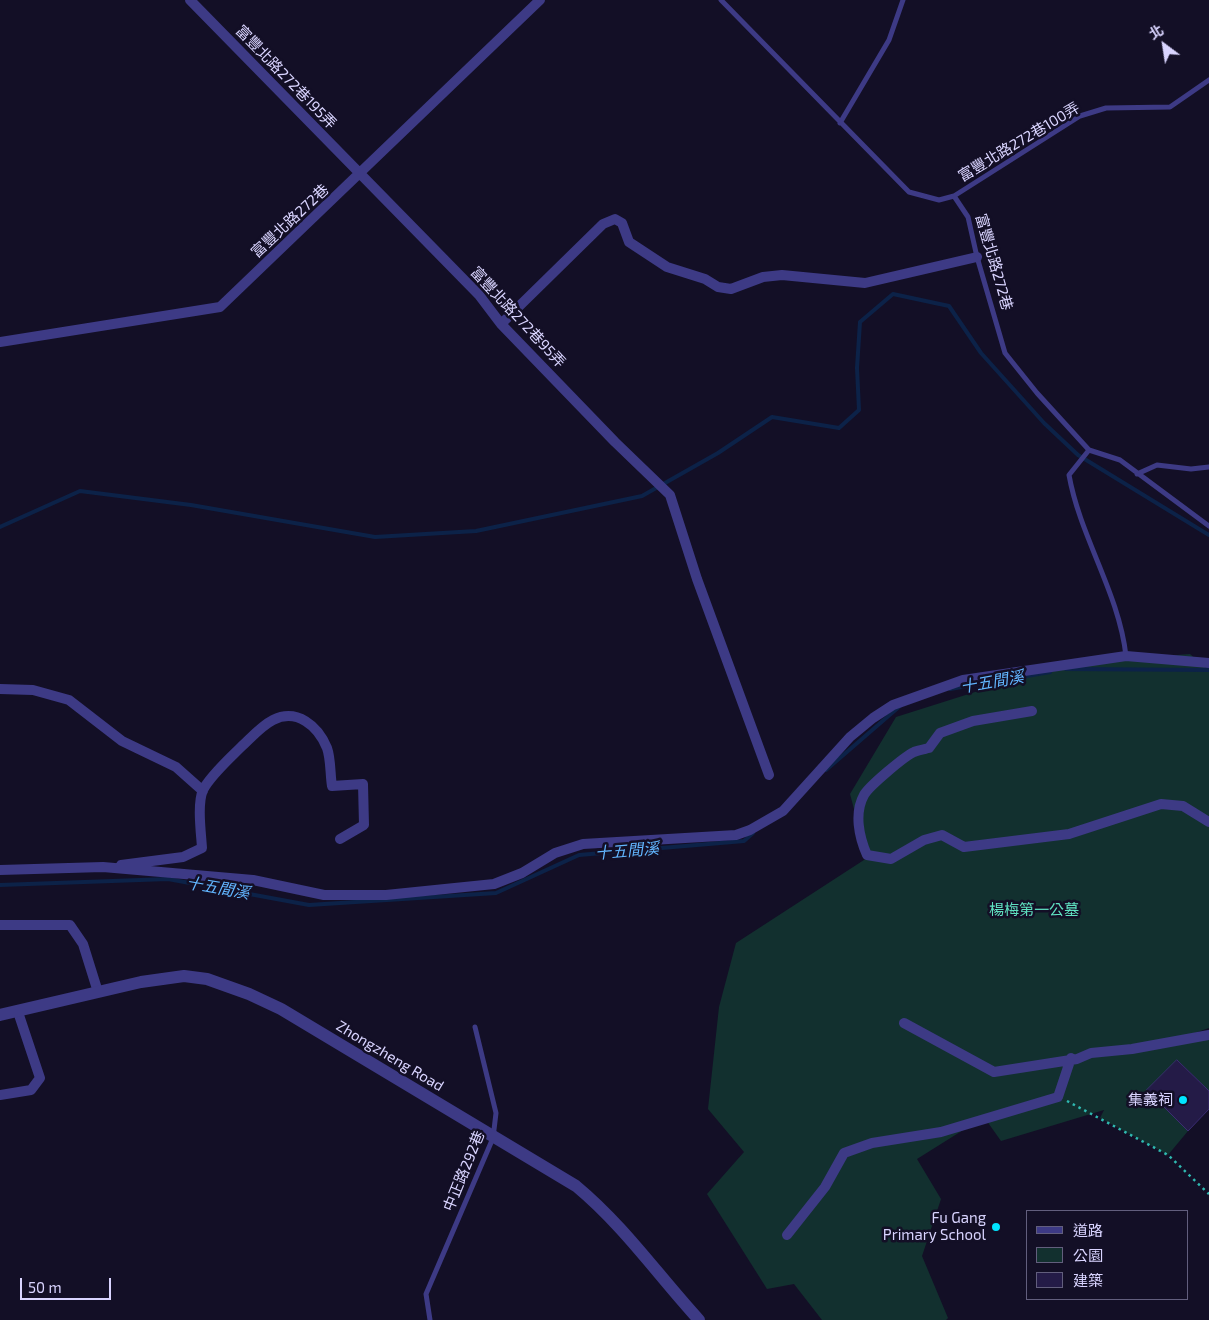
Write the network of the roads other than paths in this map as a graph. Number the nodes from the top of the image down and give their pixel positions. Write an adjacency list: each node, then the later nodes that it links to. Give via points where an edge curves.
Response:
1 (190, 0): 7 (street, 富豐北路272巷195弄)
2 (540, 0): 7 (street, 富豐北路272巷)
3 (721, 0): 6 (lane)
4 (903, 0): 6 (lane, via 889,40)
5 (1209, 80): 8 (lane, 富豐北路272巷100弄, via 1170,106 1106,108 1080,116)
6 (840, 123): 8 (lane, via 909,192 939,200)
7 (360, 175): 10 (street, 富豐北路272巷95弄, via 479,295); 11 (street, 富豐北路272巷, via 220,307)
8 (954, 196): 9 (lane, 富豐北路272巷, via 968,217)
9 (977, 257): 10 (street, via 865,283 782,275 763,277 731,289 667,267 629,242 622,223 615,218 603,224); 12 (lane, 富豐北路272巷, via 1005,353)
10 (501, 324): 20 (street, 富豐北路272巷95弄, via 670,495 697,579)
11 (0, 342)
12 (1088, 451): 14 (lane, 富豐北路272巷, via 1120,460); 16 (lane, via 1069,475 1074,502 1123,632)
13 (1209, 467): 14 (lane, via 1191,469 1157,465)
14 (1137, 474): 15 (lane, 富豐北路272巷)
15 (1209, 526)
16 (1126, 656): 17 (street); 24 (street, via 963,680 893,706 850,737 783,810 736,835 583,844 494,884 386,895 324,895 253,880)
17 (1209, 663)
18 (0, 689): 21 (street, via 33,690 69,700 122,742 176,767)
19 (1032, 711): 22 (street, via 973,722 940,733 929,748 914,752 881,778 864,795 858,820 867,855 891,859 924,840 942,835 964,847 1069,834 1161,804 1183,806)
20 (769, 775)
21 (203, 791): 23 (street, via 226,762 268,722 279,717 296,716 314,726 327,749 332,786 363,784 364,825); 24 (street, via 202,848 183,856)
22 (1209, 822)
23 (340, 839)
24 (103, 867): 25 (street)
25 (0, 870)
26 (0, 925): 27 (street, via 70,925 83,944)
27 (98, 992): 28 (street, Zhongzheng Road); 35 (street, Zhongzheng Road, via 184,976 207,979 249,994 281,1009)
28 (18, 1012): 29 (street, Zhongzheng Road); 34 (street, via 40,1078 31,1090)
29 (0, 1015)
30 (904, 1023): 33 (street, via 994,1072)
31 (475, 1027): 35 (lane, 中正路292巷, via 496,1112)
32 (1209, 1035): 33 (street)
33 (1071, 1058): 36 (street, via 1058,1096 941,1132 872,1143 844,1153 825,1187)
34 (0, 1095)
35 (493, 1138): 37 (street, Zhongzheng Road, via 576,1186 603,1209); 38 (lane, 中正路292巷, via 426,1294)
36 (787, 1235)
37 (696, 1319)
38 (430, 1320)

